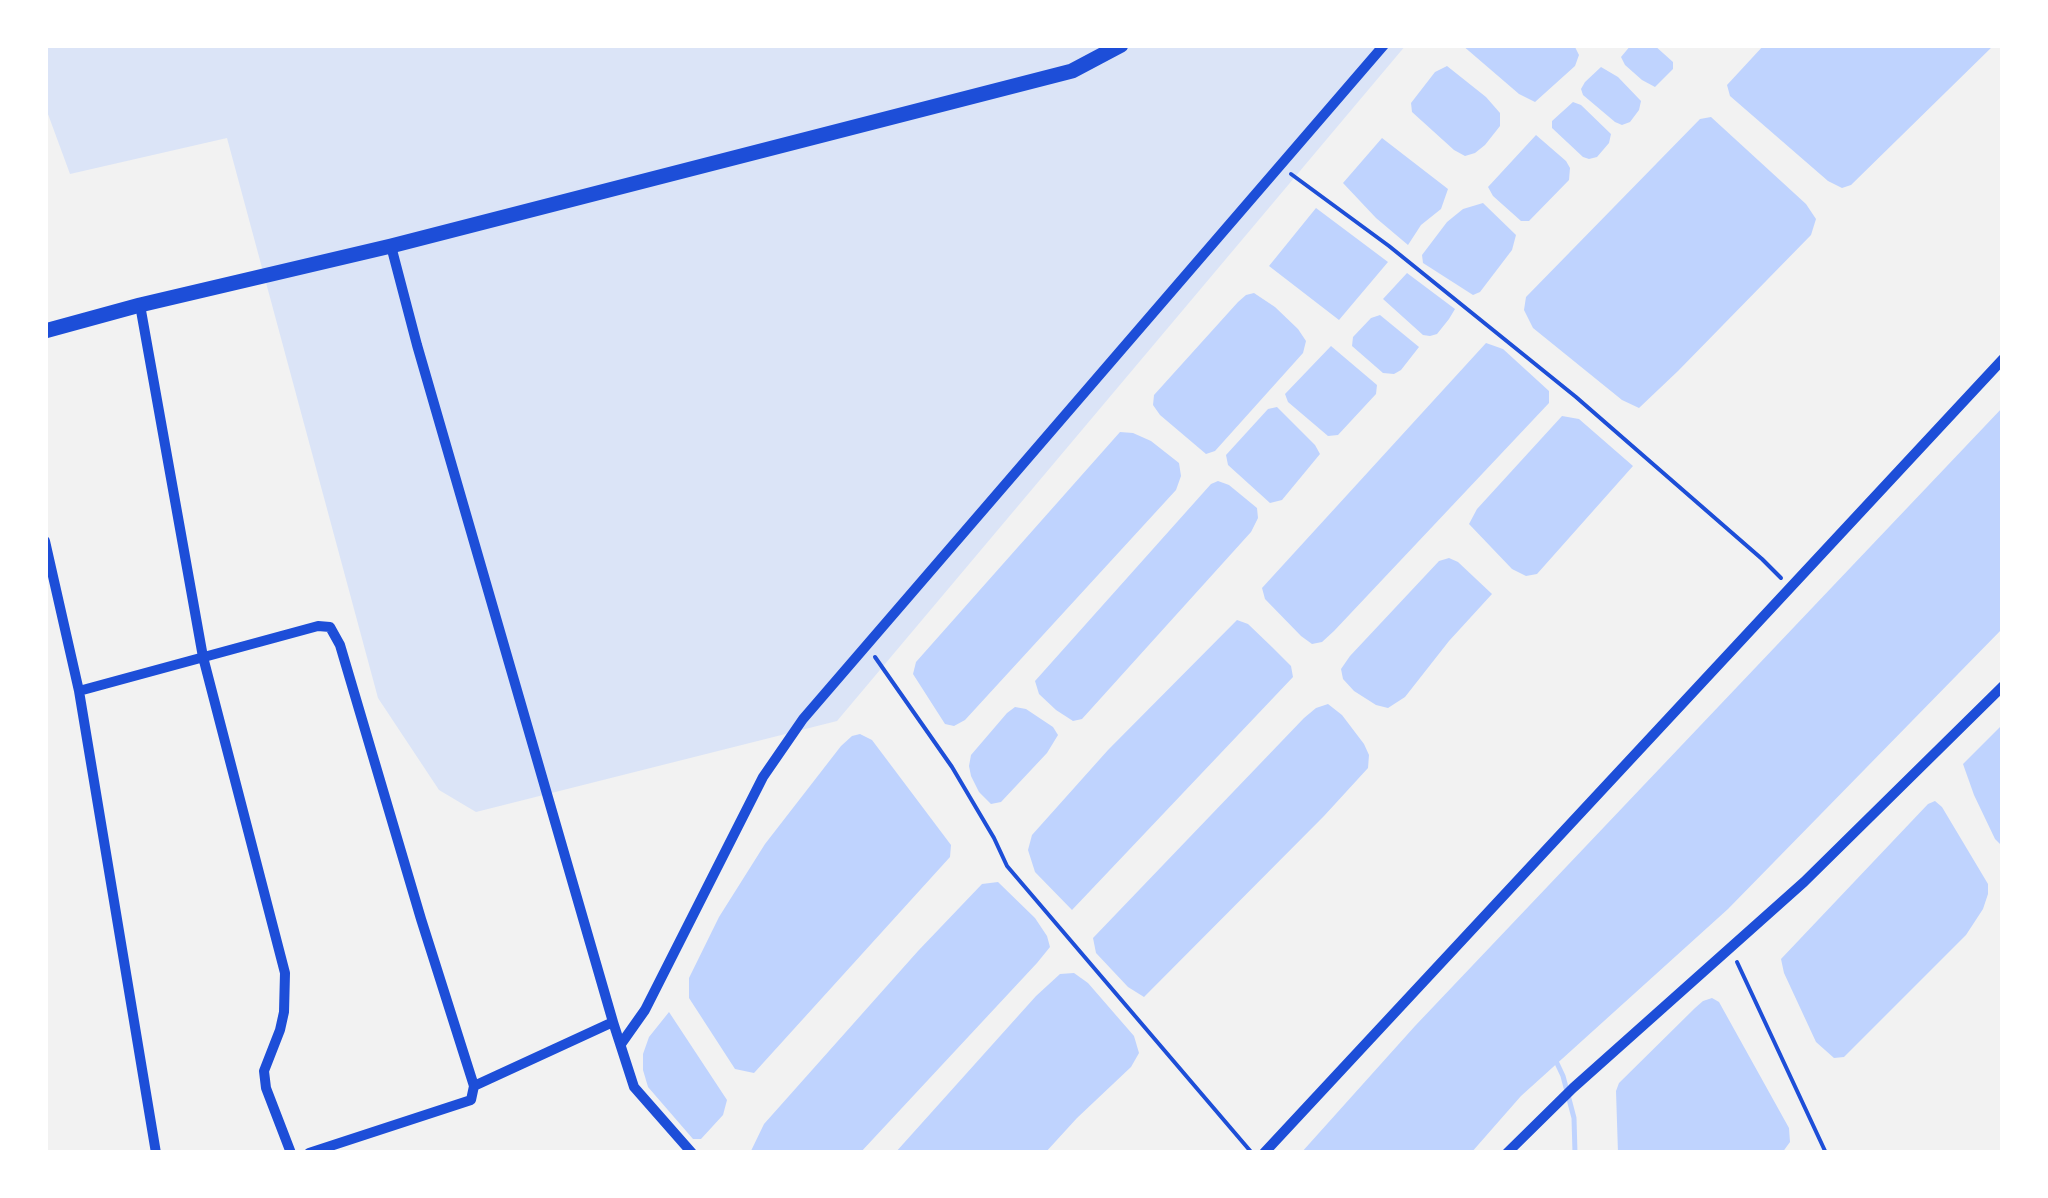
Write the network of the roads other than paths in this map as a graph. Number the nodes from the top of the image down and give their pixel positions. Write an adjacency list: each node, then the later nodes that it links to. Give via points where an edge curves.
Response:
1 (1384, 45): 12 (street, via 803,718 763,777 646,1010)
2 (1116, 46): 3 (main road, via 1072,71)
3 (391, 246): 4 (main road); 11 (street)
4 (140, 305): 5 (main road); 8 (street)
5 (45, 331)
6 (2003, 359): 18 (street)
7 (45, 541): 10 (street)
8 (204, 657): 10 (street); 13 (street, via 330,627); 15 (street, via 284,972 284,1012 264,1071)
9 (2003, 686): 19 (street, via 1804,882)
10 (79, 691): 14 (street)
11 (613, 1022): 12 (street); 13 (street)
12 (622, 1044): 17 (street, via 634,1087)
13 (474, 1086): 16 (street, via 471,1100)
14 (156, 1153)
15 (291, 1153)
16 (309, 1153)
17 (692, 1153)
18 (1264, 1153)
19 (1507, 1153)

